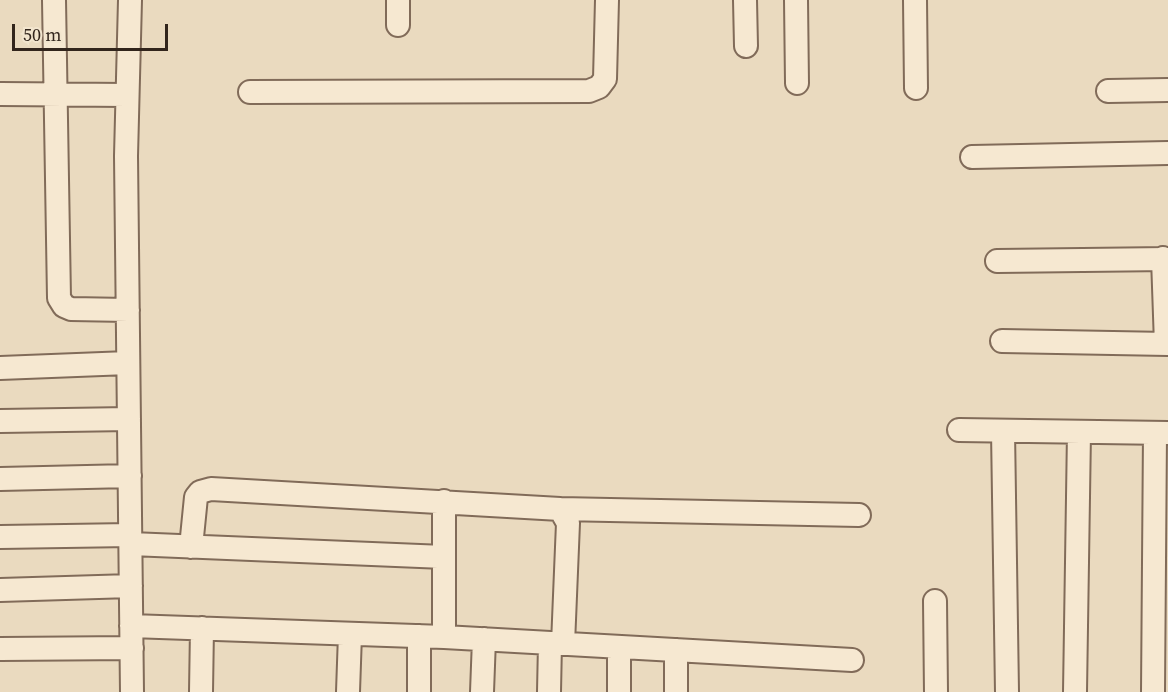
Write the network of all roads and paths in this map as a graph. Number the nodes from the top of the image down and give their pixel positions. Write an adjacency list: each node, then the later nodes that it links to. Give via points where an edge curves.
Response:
1 (54, 0): 16 (street)
2 (130, 0): 17 (street)
3 (398, 0): 8 (street)
4 (607, 0): 14 (street, via 605,79 589,91)
5 (745, 0): 9 (street)
6 (796, 0): 10 (street)
7 (915, 0): 11 (street)
8 (398, 25)
9 (746, 46)
10 (797, 83)
11 (916, 88)
12 (1168, 90): 13 (street)
13 (1108, 91)
14 (250, 92)
15 (0, 94): 16 (street)
16 (54, 94): 17 (street); 22 (street, via 59,298 71,309)
17 (127, 94): 22 (street)
18 (1168, 153): 19 (street)
19 (972, 157)
20 (1166, 258): 21 (street); 24 (street)
21 (997, 261)
22 (128, 310): 25 (street)
23 (1002, 341): 24 (street)
24 (1167, 344)
25 (128, 363): 26 (street); 27 (street)
26 (0, 368)
27 (129, 419): 28 (street); 33 (street)
28 (0, 421)
29 (959, 430): 30 (street)
30 (1004, 431): 31 (street); 65 (street)
31 (1078, 432): 32 (street); 66 (street)
32 (1162, 433): 67 (street)
33 (130, 476): 34 (street); 39 (street)
34 (0, 478)
35 (444, 501): 36 (street); 40 (street, via 205,490 196,497); 41 (street)
36 (560, 509): 37 (street); 51 (street, via 568,523)
37 (859, 514)
38 (0, 537): 39 (street)
39 (130, 540): 40 (street); 42 (street)
40 (191, 547): 41 (street)
41 (444, 557): 49 (street)
42 (131, 586): 43 (street); 48 (street)
43 (0, 590)
44 (934, 601): 64 (street)
45 (202, 628): 46 (street); 48 (street); 57 (street)
46 (350, 634): 47 (street); 58 (street)
47 (419, 636): 49 (street); 59 (street)
48 (131, 637): 53 (street); 56 (street)
49 (444, 637): 50 (street)
50 (484, 639): 51 (street); 60 (street)
51 (556, 643): 52 (street); 61 (street)
52 (619, 647): 54 (street); 62 (street)
53 (0, 650)
54 (676, 650): 55 (street); 63 (street)
55 (852, 660)
56 (132, 692)
57 (201, 692)
58 (348, 692)
59 (419, 692)
60 (482, 692)
61 (549, 692)
62 (619, 692)
63 (676, 692)
64 (936, 692)
65 (1007, 692)
66 (1075, 692)
67 (1153, 692)

